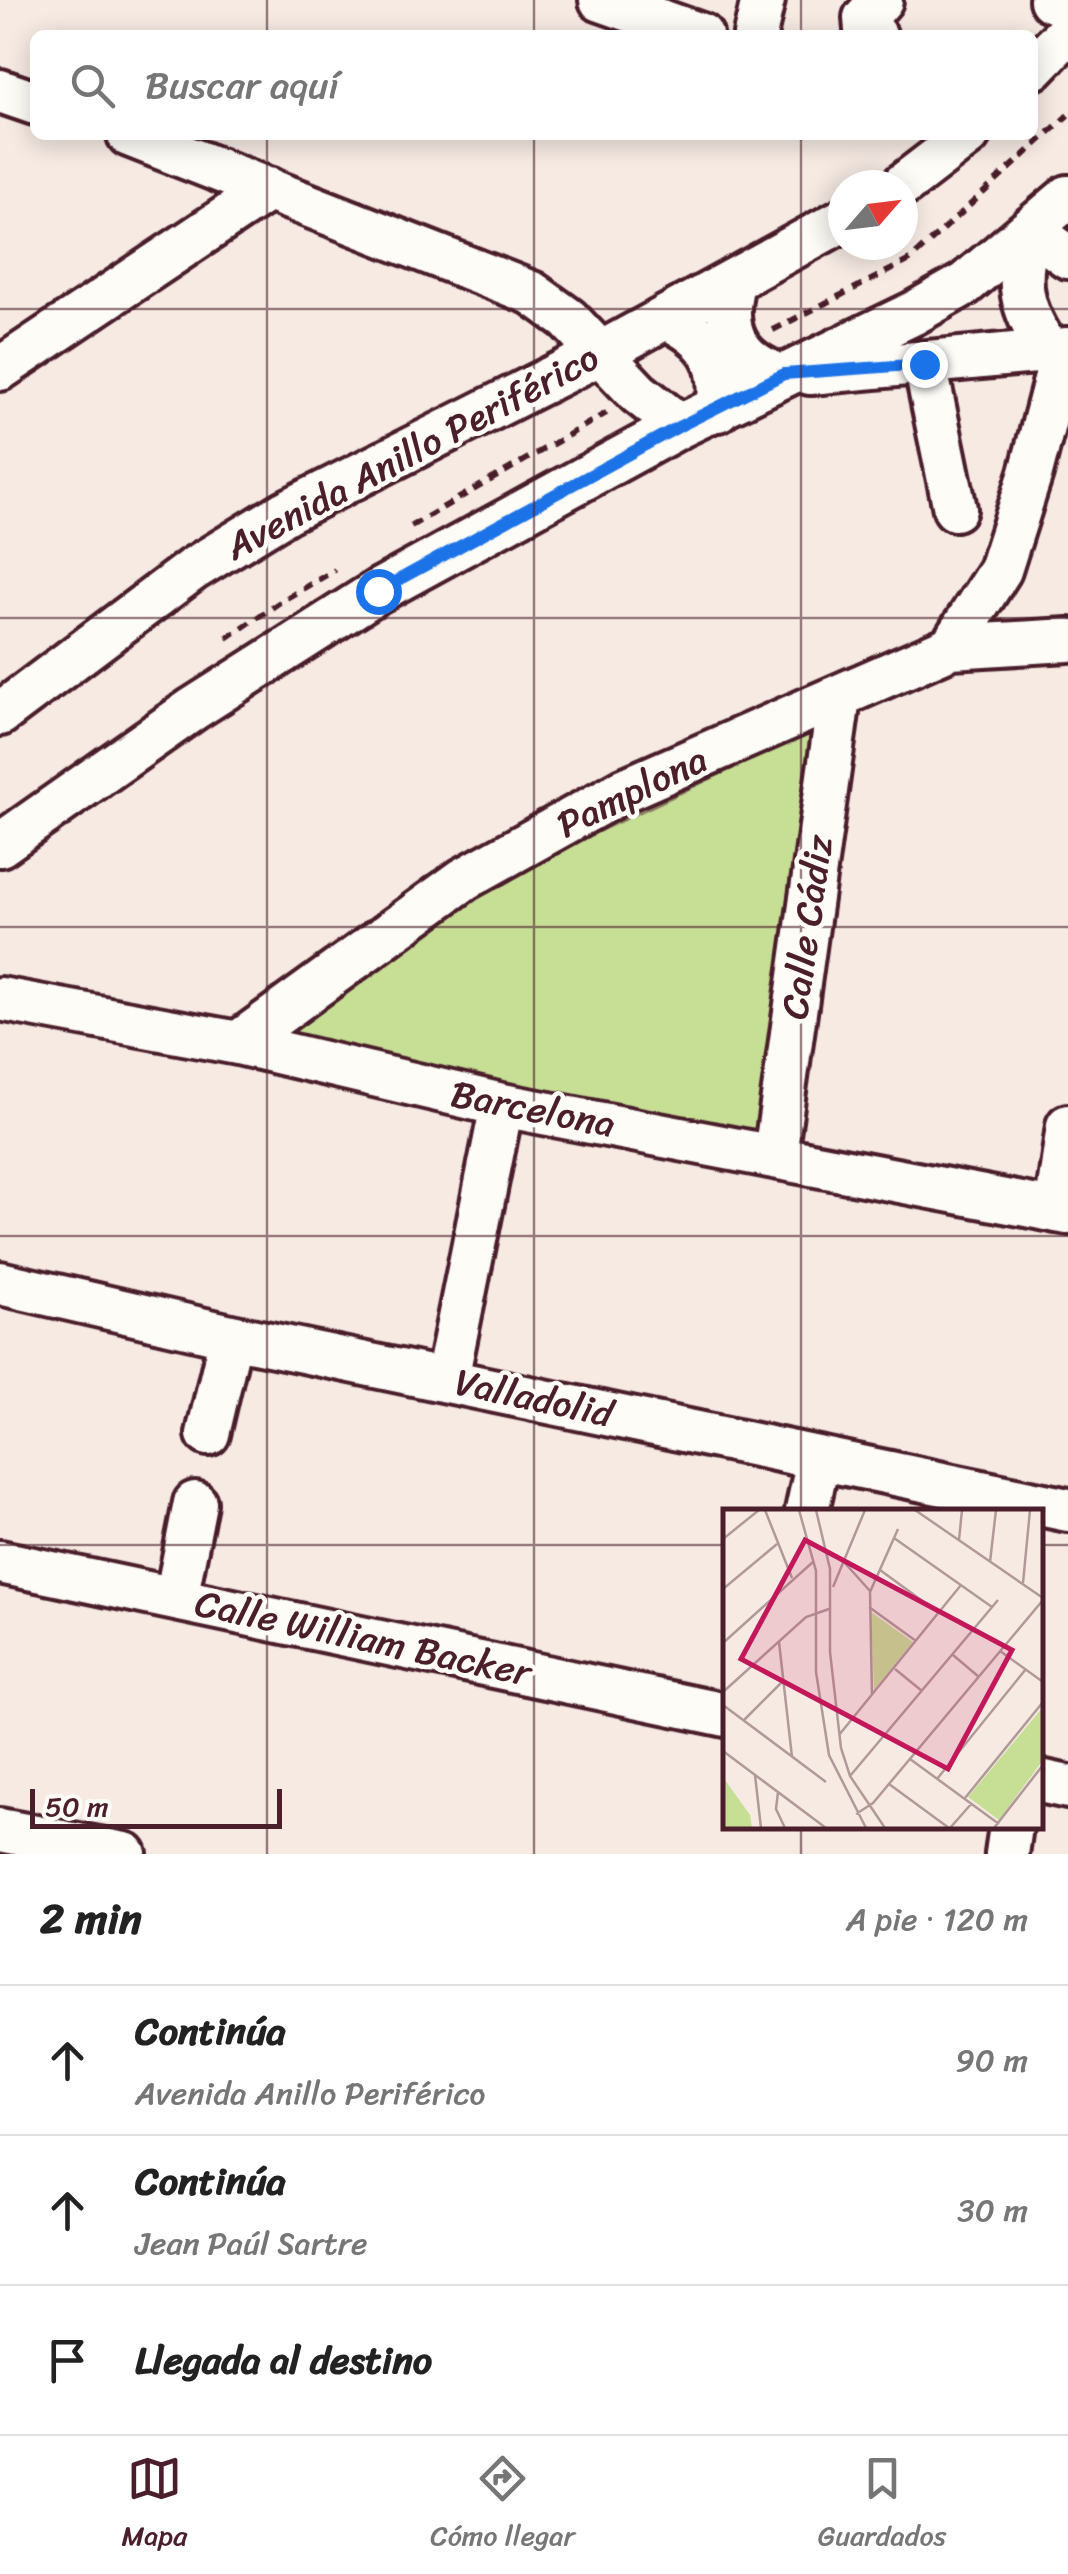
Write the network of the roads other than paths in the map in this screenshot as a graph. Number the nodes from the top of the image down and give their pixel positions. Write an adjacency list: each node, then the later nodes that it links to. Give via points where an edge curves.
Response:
1 (601, 0): 6 (street)
2 (763, 0): 7 (street)
3 (881, 0): 8 (street, via 865,18)
4 (1051, 0): 5 (street)
5 (1068, 7)
6 (687, 30)
7 (756, 30)
8 (866, 30)
9 (1068, 32): 10 (street)
10 (1038, 63)
11 (0, 91): 12 (street)
12 (30, 101)
13 (142, 140): 16 (street)
14 (951, 140): 15 (street)
15 (918, 171)
16 (269, 189): 24 (street, via 532,294); 26 (street)
17 (1068, 196): 19 (street)
18 (828, 229): 21 (street, Avenida Anillo Periférico)
19 (1030, 231): 20 (street); 23 (street, via 1022,296 1031,326); 27 (street, via 965,284)
20 (1068, 257)
21 (733, 283): 22 (street, Avenida Anillo Periférico); 27 (street, via 728,305 738,348 756,368)
22 (666, 318): 24 (street, Avenida Anillo Periférico); 28 (street, via 690,329 715,360 722,384)
23 (1060, 350): 25 (street); 31 (street, via 1000,570)
24 (601, 353): 28 (street, via 638,393); 33 (street, Avenida Anillo Periférico, via 286,512 193,569)
25 (924, 364): 27 (street); 29 (street)
26 (0, 369)
27 (782, 376): 28 (street)
28 (699, 418): 34 (street, via 378,591 193,709)
29 (954, 508)
30 (1068, 640): 31 (street, Pamplona)
31 (951, 648): 32 (street, Pamplona)
32 (840, 698): 37 (street, Pamplona, via 624,790 464,879); 40 (street, Calle Cádiz)
33 (0, 714)
34 (0, 845)
35 (0, 965): 36 (street)
36 (12, 1001): 37 (street, Barcelona)
37 (238, 1043): 38 (street, Barcelona)
38 (502, 1105): 40 (street, Barcelona); 44 (street)
39 (1068, 1126): 41 (street)
40 (775, 1155): 41 (street, Barcelona)
41 (1062, 1212)
42 (0, 1283): 43 (street, Valladolid)
43 (231, 1336): 44 (street, Valladolid); 45 (street)
44 (447, 1379): 46 (street, Valladolid)
45 (208, 1434)
46 (818, 1460): 48 (street); 49 (street, Valladolid)
47 (195, 1504): 51 (street)
48 (808, 1509)
49 (1068, 1510)
50 (0, 1562): 51 (street, Calle William Backer)
51 (176, 1599): 52 (street, Calle William Backer)
52 (723, 1714)
53 (1043, 1782): 54 (street)
54 (1068, 1787)
55 (1011, 1829): 58 (street)
56 (0, 1830): 57 (street)
57 (125, 1854)
58 (1008, 1854)

